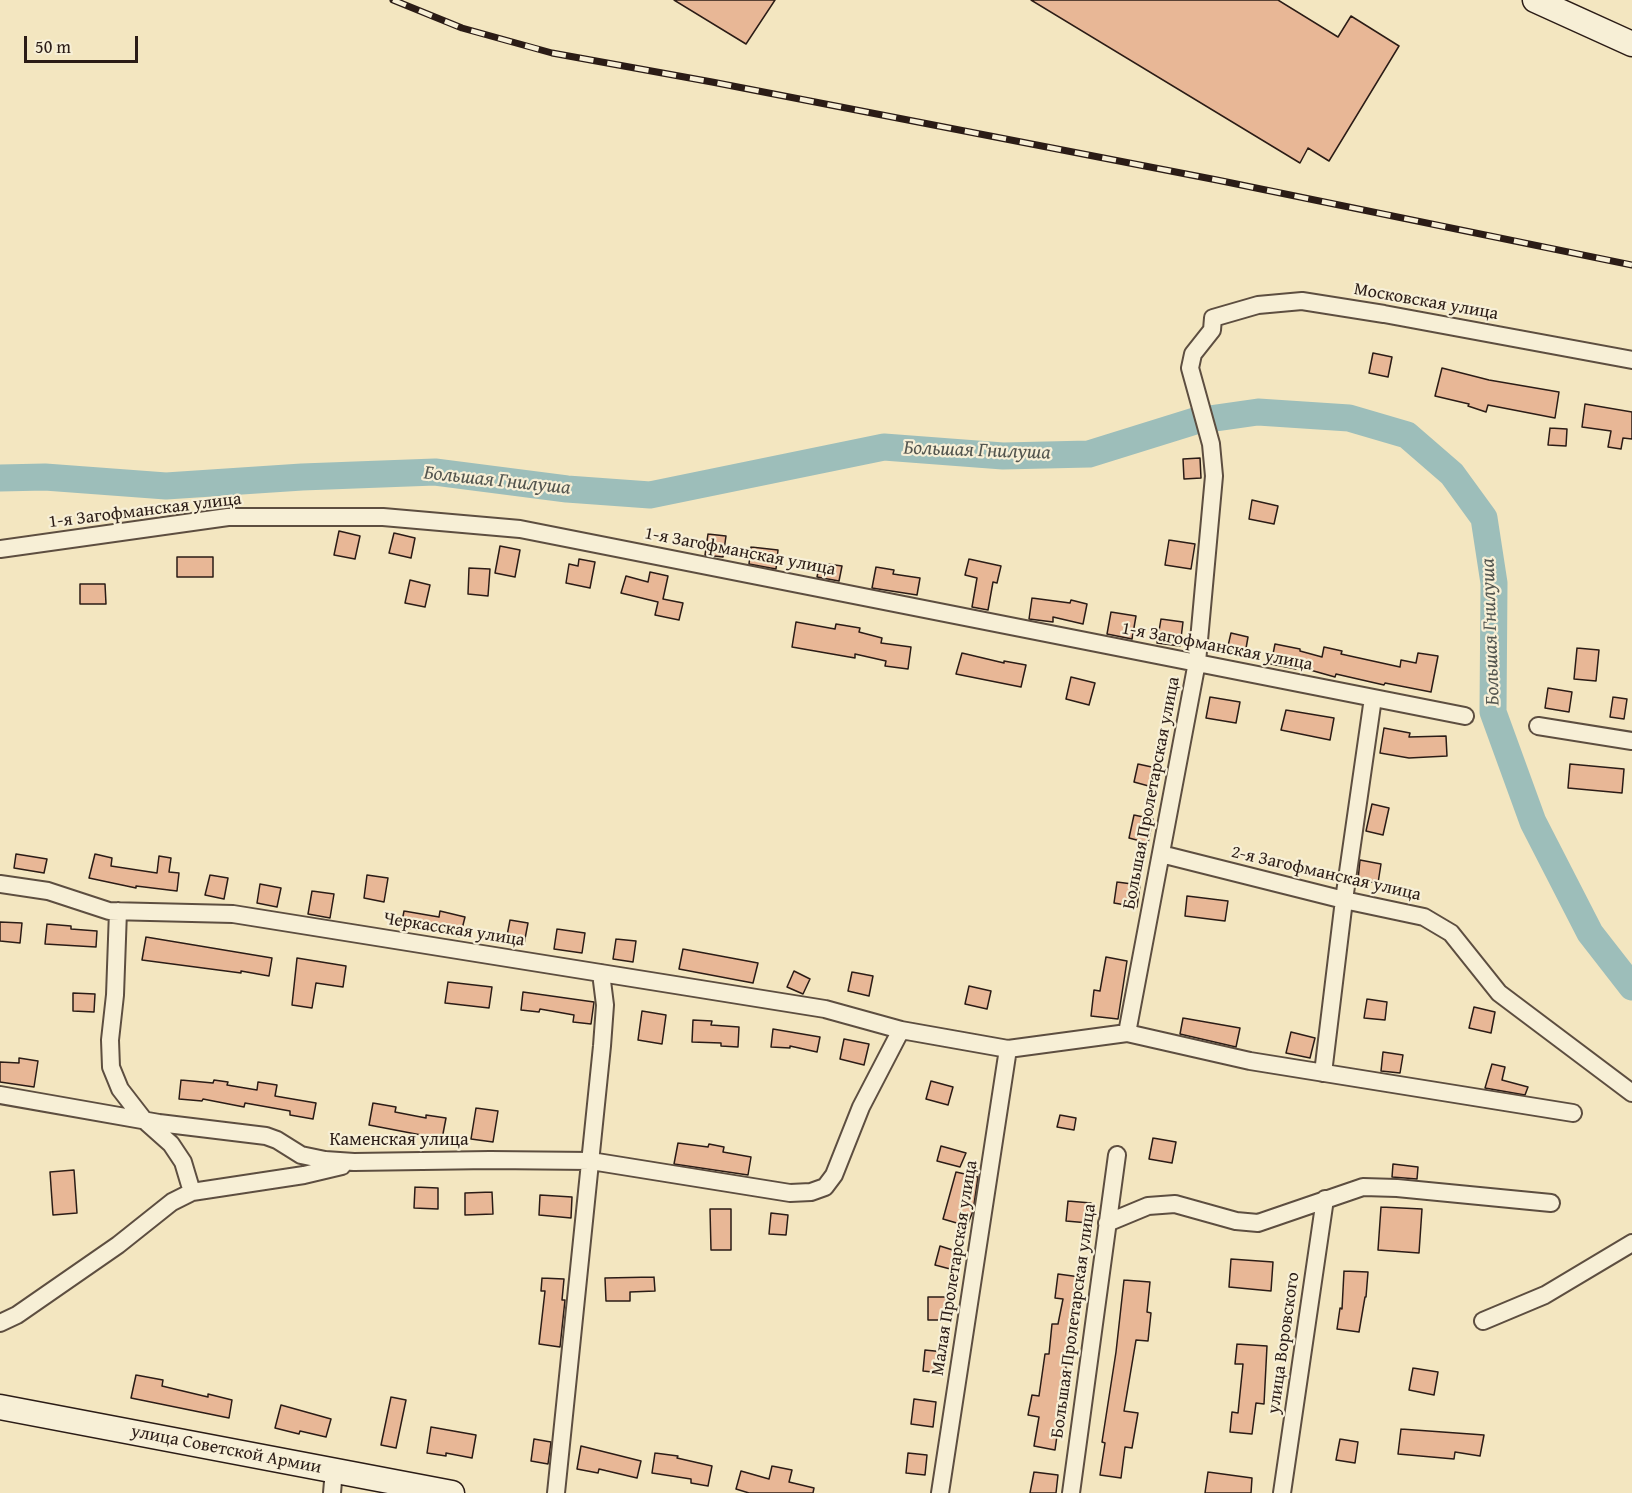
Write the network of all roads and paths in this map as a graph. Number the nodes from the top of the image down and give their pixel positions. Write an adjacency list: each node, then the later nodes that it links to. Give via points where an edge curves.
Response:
1 (1535, 0): 2 (main road)
2 (1632, 44)
3 (1213, 318): 4 (street, Московская улица, via 1258,305 1302,301); 6 (street, Большая Пролетарская улица, via 1212,330 1193,354 1190,368 1213,455 1214,476)
4 (1632, 360)
5 (0, 549): 6 (street, 1-я Загофманская улица, via 228,518 383,517 520,529)
6 (1197, 662): 7 (street, 1-я Загофманская улица); 11 (street, Большая Пролетарская улица)
7 (1373, 698): 8 (street, 1-я Загофманская улица); 13 (street)
8 (1465, 716)
9 (1538, 726): 10 (street)
10 (1632, 741)
11 (1161, 854): 13 (street, 2-я Загофманская улица); 17 (street, Большая Пролетарская улица)
12 (0, 884): 14 (street, Черкасская улица, via 48,891)
13 (1344, 900): 19 (street); 20 (street, 2-я Загофманская улица, via 1424,917 1452,933 1499,993)
14 (118, 911): 15 (street, Черкасская улица, via 233,914); 23 (street, via 111,1067 120,1089)
15 (601, 973): 16 (street, Черкасская улица, via 825,1009); 25 (street, via 605,1005)
16 (901, 1030): 18 (street); 25 (street, Каменская улица, via 825,1187 790,1193)
17 (1127, 1032): 18 (street); 19 (street, via 1250,1061)
18 (1008, 1049): 38 (street, Малая Пролетарская улица)
19 (1323, 1073): 22 (street)
20 (1632, 1093)
21 (0, 1095): 23 (street, Каменская улица)
22 (1573, 1113)
23 (144, 1120): 26 (street, Каменская улица, via 266,1136 302,1155); 27 (street, via 171,1144 183,1162)
24 (1117, 1155): 30 (street, Большая Пролетарская улица)
25 (591, 1161): 26 (street, Каменская улица); 37 (street)
26 (354, 1162): 27 (street, via 304,1175)
27 (192, 1192): 33 (street, via 172,1202 118,1245)
28 (1326, 1199): 29 (street, via 1363,1187); 30 (street, via 1258,1223 1175,1204 1148,1206); 40 (street, улица Воровского)
29 (1551, 1203)
30 (1107, 1223): 39 (street, Большая Пролетарская улица)
31 (1632, 1244): 32 (street, via 1545,1295)
32 (1483, 1321)
33 (0, 1323)
34 (0, 1407): 35 (main road, улица Советской Армии)
35 (333, 1482): 36 (main road, улица Советской Армии)
36 (452, 1493)
37 (556, 1493)
38 (940, 1493)
39 (1071, 1493)
40 (1282, 1493)

